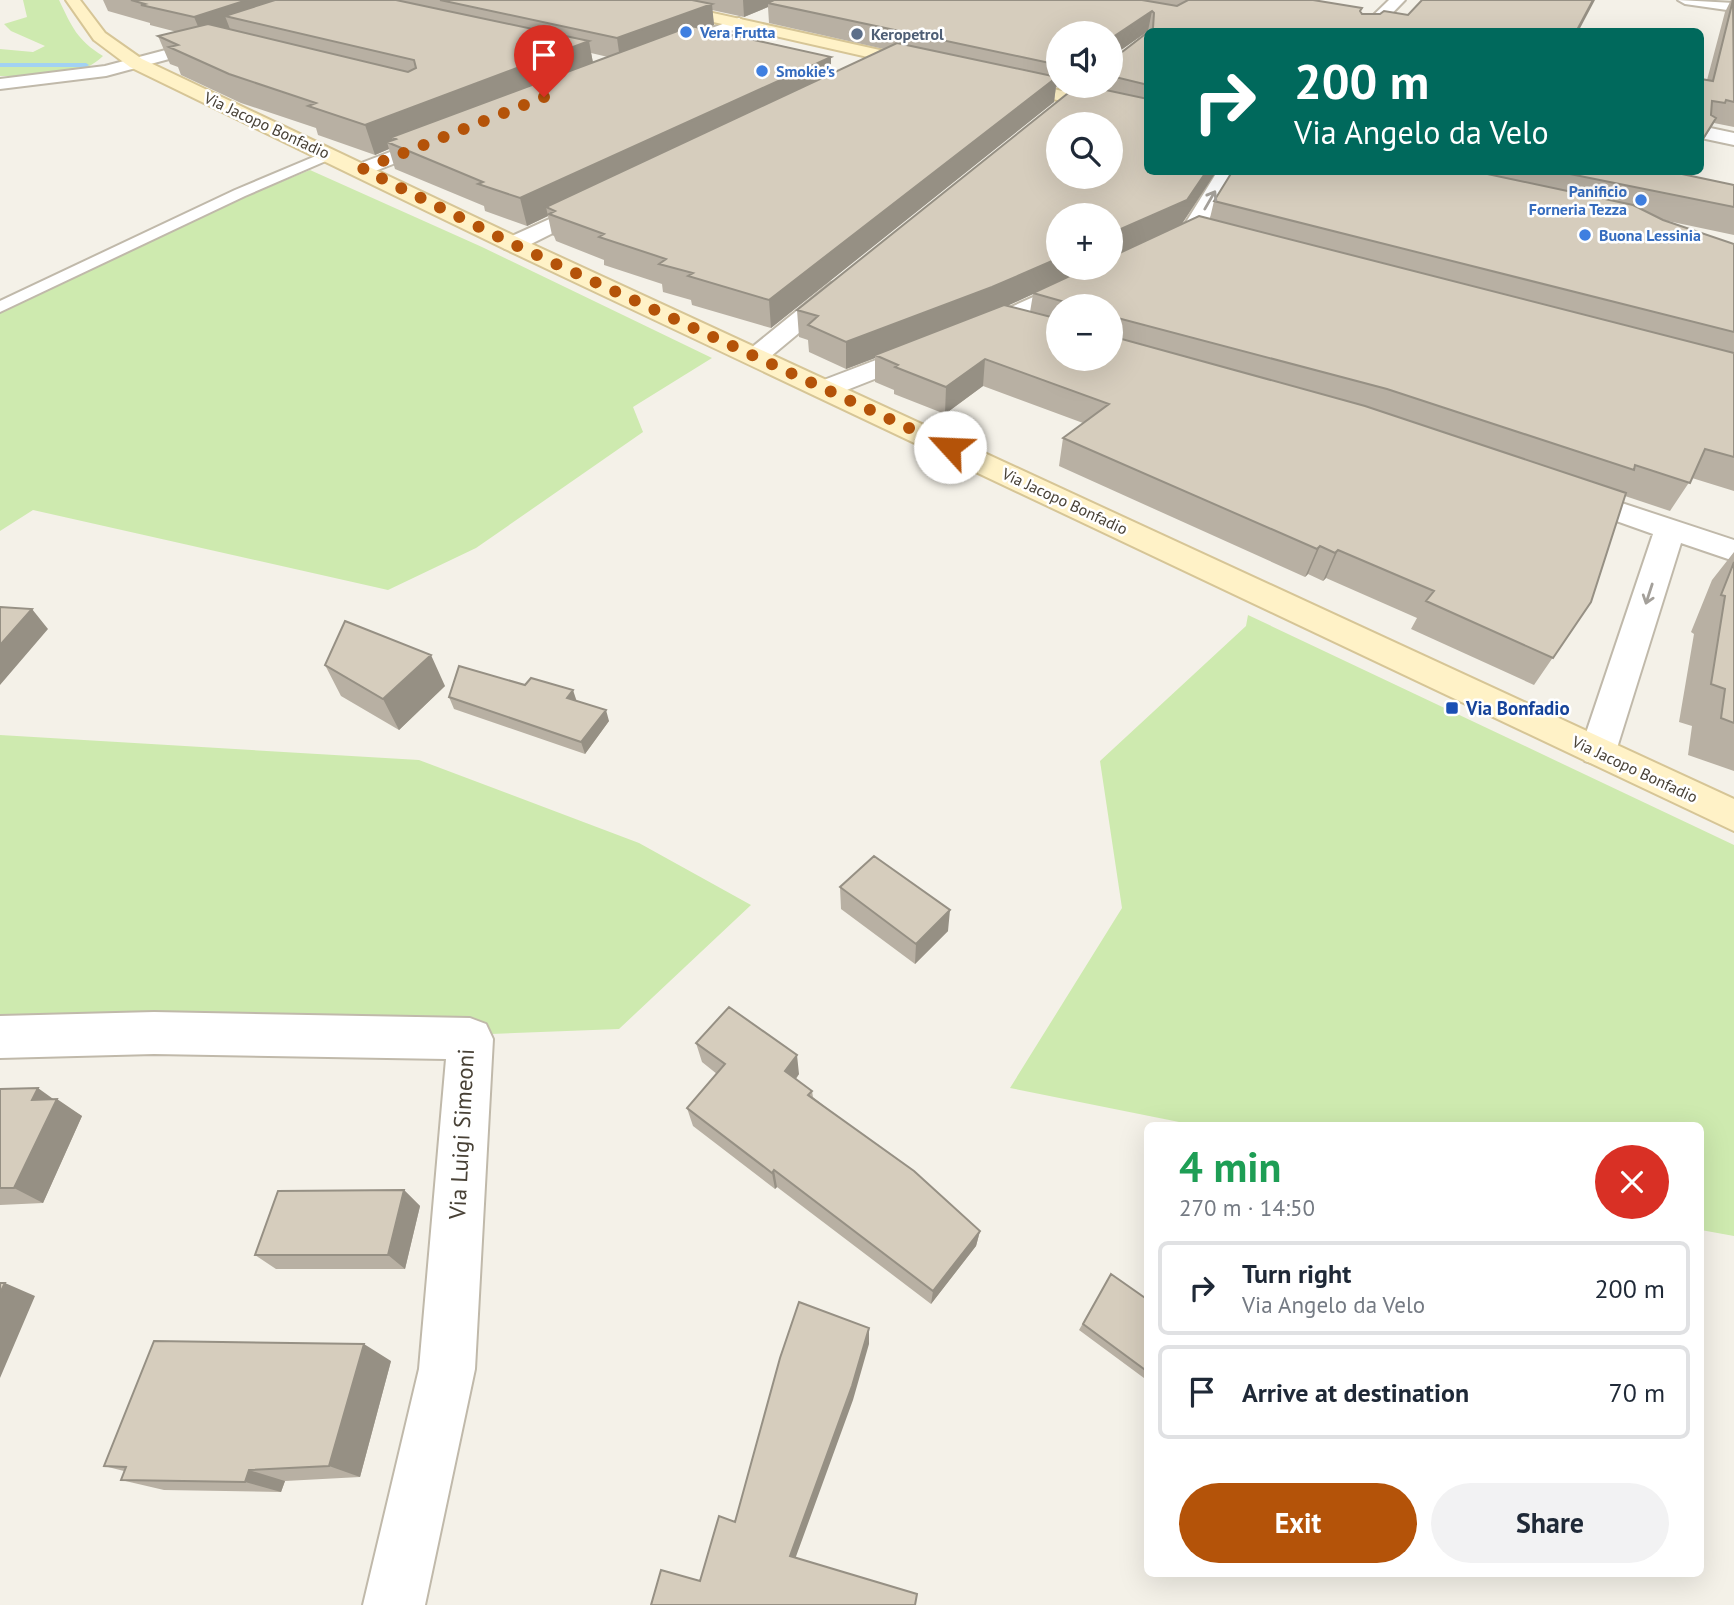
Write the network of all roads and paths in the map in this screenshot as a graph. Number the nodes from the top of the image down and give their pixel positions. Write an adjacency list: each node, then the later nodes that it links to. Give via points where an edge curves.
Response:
1 (73, 0): 14 (street, Via Jacopo Bonfadio, via 89,28)
2 (634, 0): 7 (street)
3 (1398, 0): 8 (street)
4 (1685, 0): 5 (street)
5 (1734, 7)
6 (769, 16): 7 (street)
7 (743, 24): 9 (street); 13 (street)
8 (1368, 28)
9 (693, 41): 11 (street); 12 (street)
10 (221, 43): 14 (street)
11 (720, 47)
12 (657, 54)
13 (897, 59): 15 (street); 16 (street)
14 (136, 63): 18 (street, via 66,78); 27 (street, Via Jacopo Bonfadio)
15 (876, 69)
16 (941, 69)
17 (981, 78): 19 (street)
18 (0, 84)
19 (1046, 87)
20 (1073, 98): 22 (street)
21 (1098, 98): 23 (street)
22 (1056, 112)
23 (1144, 114)
24 (453, 133): 28 (street)
25 (1704, 133): 26 (street)
26 (1734, 139)
27 (330, 154): 28 (street, Via Jacopo Bonfadio); 37 (lane)
28 (363, 169): 33 (street, Via Jacopo Bonfadio)
29 (1225, 175): 31 (street, one-way to 29)
30 (611, 197): 33 (street)
31 (1191, 231): 32 (street); 34 (street)
32 (1218, 238)
33 (513, 244): 40 (street, Via Jacopo Bonfadio)
34 (1143, 254)
35 (860, 270): 40 (street)
36 (1087, 280): 38 (street)
37 (0, 307)
38 (1000, 321): 39 (street); 41 (street)
39 (1035, 331)
40 (755, 357): 41 (street, Via Jacopo Bonfadio)
41 (825, 389): 45 (street, Via Jacopo Bonfadio)
42 (1551, 488): 43 (street)
43 (1670, 529): 44 (street); 45 (street, one-way to 45)
44 (1734, 551)
45 (1598, 751): 46 (street, Via Jacopo Bonfadio)
46 (1734, 816)
47 (0, 1037): 48 (street, Via Luigi Simeoni, via 154,1033 470,1039 447,1369)
48 (394, 1605)

